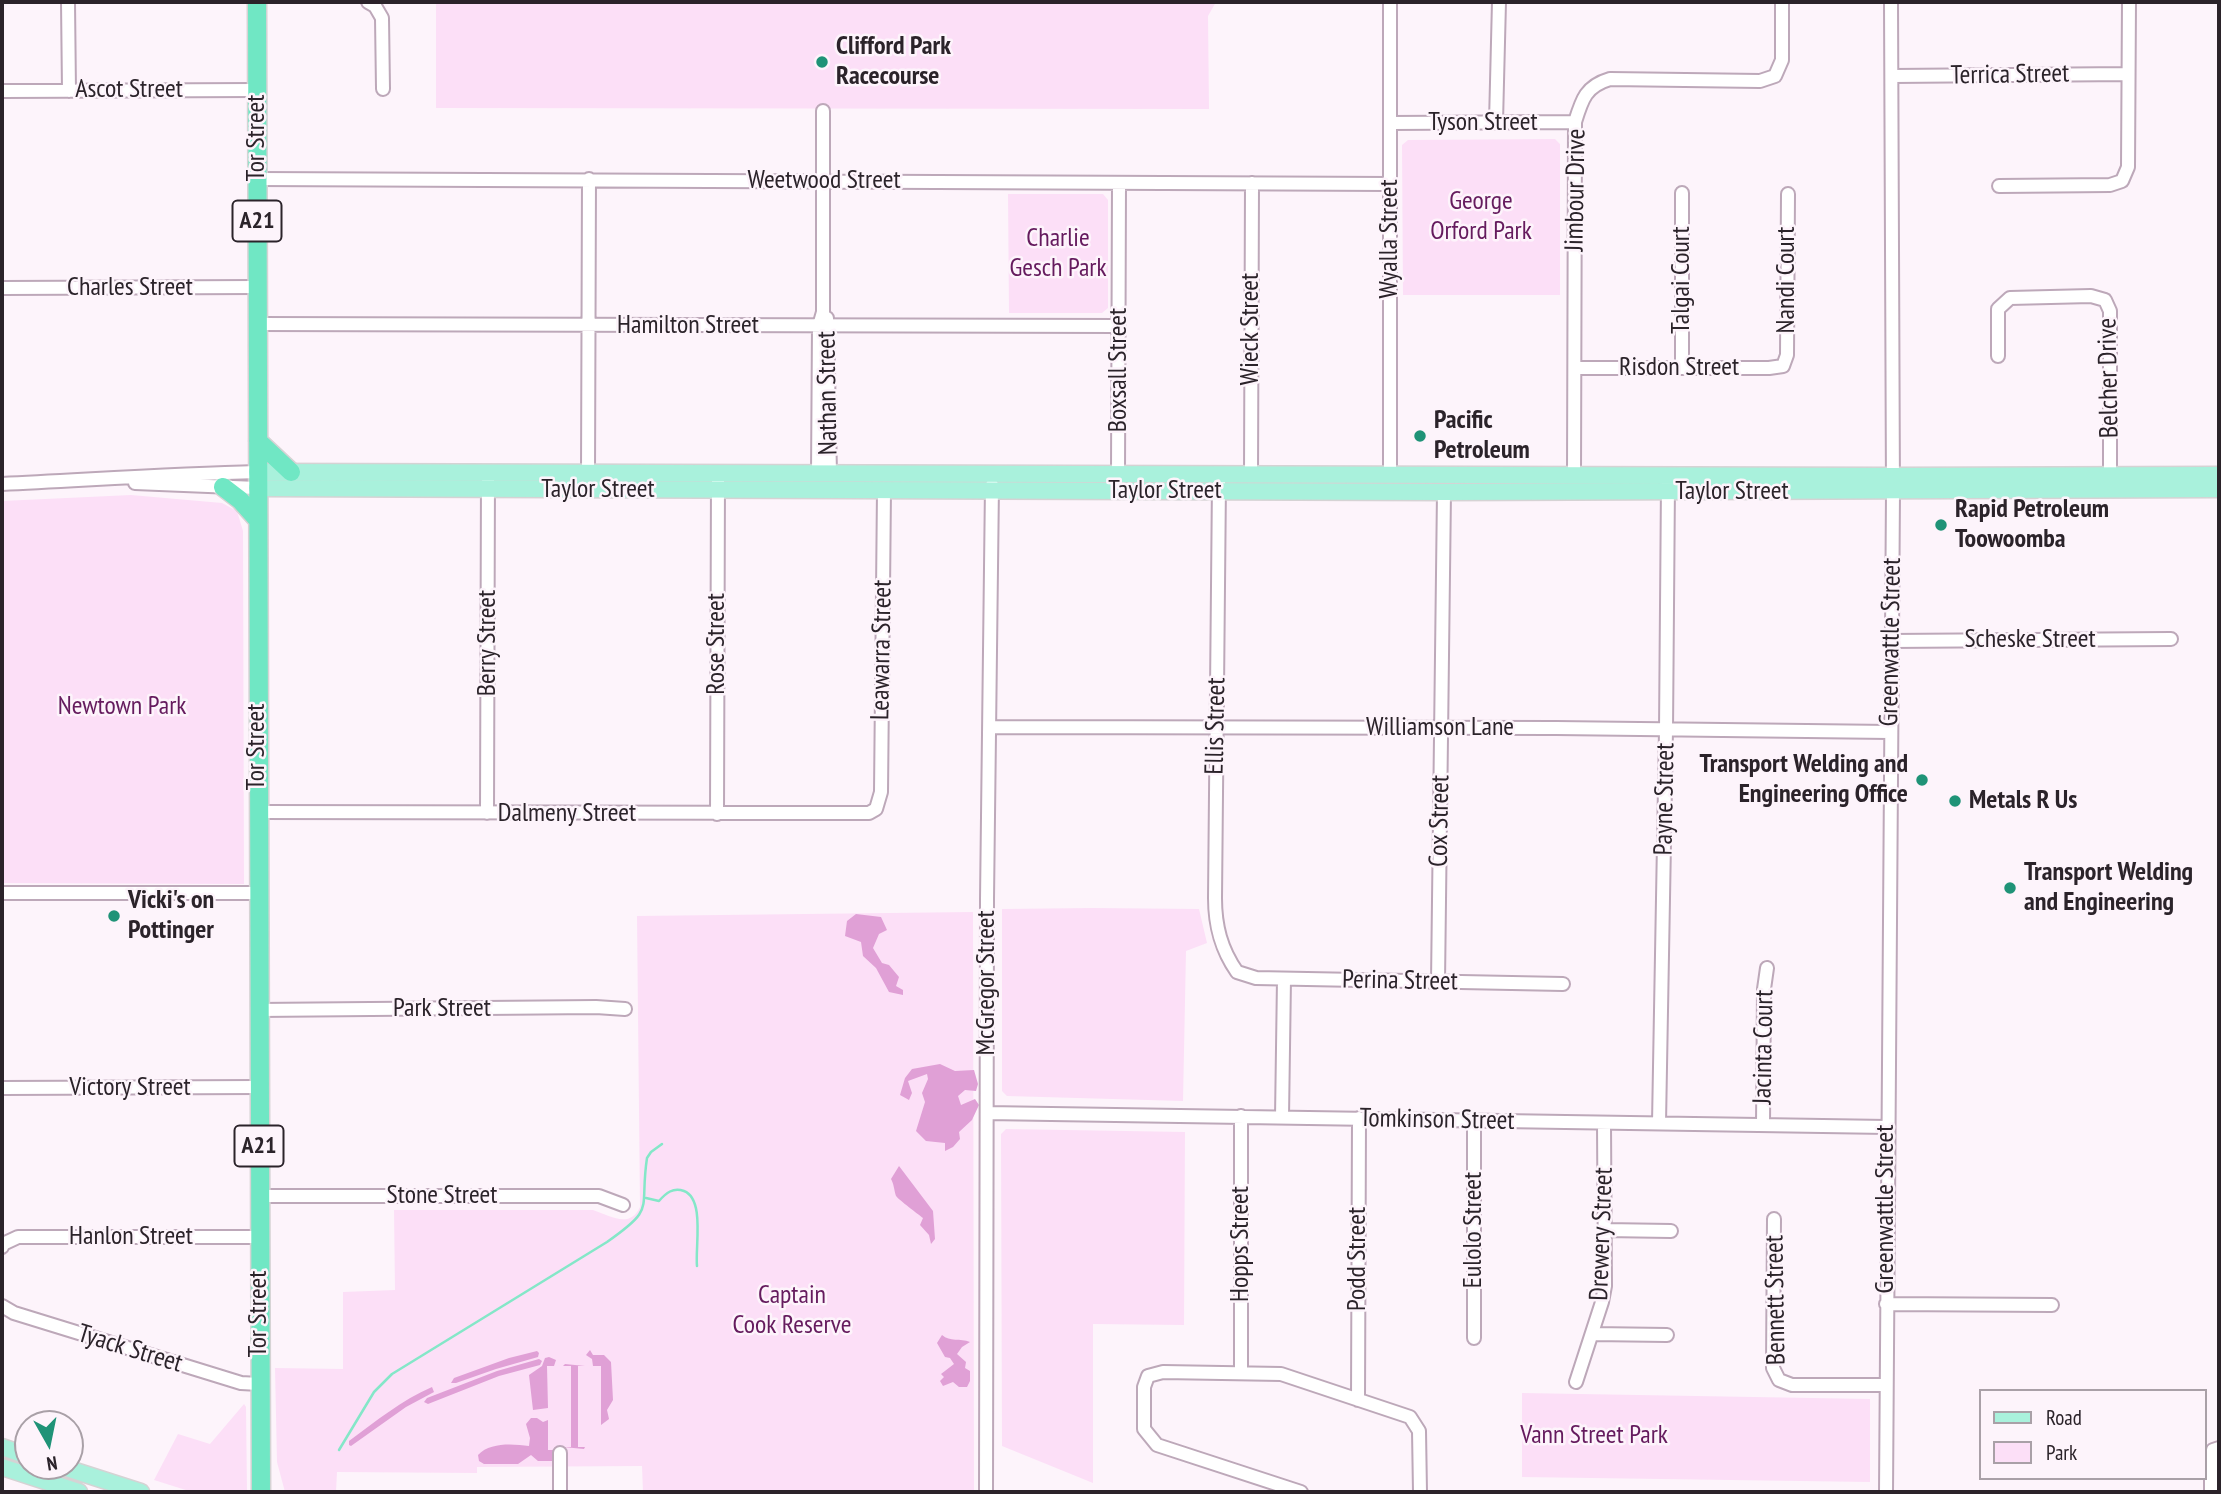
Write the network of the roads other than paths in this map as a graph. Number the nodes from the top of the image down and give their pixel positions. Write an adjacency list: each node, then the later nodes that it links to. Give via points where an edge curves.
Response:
1 (68, 2): 12 (street)
2 (257, 2): 13 (highway, Tor Street / A21)
3 (368, 2): 11 (street, via 382,18)
4 (1390, 2): 18 (street, Wyalla Street)
5 (1499, 2): 16 (street)
6 (1782, 2): 17 (street, Jimbour Drive, via 1782,60 1775,76 1760,80 1610,79 1595,83)
7 (1891, 2): 10 (street, Greenwattle Street)
8 (2129, 2): 9 (street)
9 (2128, 74): 10 (street, Terrica Street); 25 (street, via 2128,167 2122,181 2110,185)
10 (1893, 76): 56 (street, Greenwattle Street)
11 (383, 89)
12 (69, 90): 13 (street, Ascot Street); 14 (street, Ascot Street)
13 (257, 90): 19 (highway, Tor Street / A21)
14 (2, 91)
15 (823, 111): 21 (street, Nathan Street)
16 (1496, 122): 17 (street, Tyson Street); 18 (street, Tyson Street)
17 (1575, 122): 37 (street, Jimbour Drive)
18 (1390, 123): 24 (street, Wyalla Street)
19 (257, 179): 20 (street, Weetwood Street); 29 (highway, Tor Street / A21)
20 (589, 179): 21 (street, Weetwood Street); 31 (street)
21 (823, 181): 22 (street, Weetwood Street); 32 (street, Nathan Street)
22 (1119, 183): 23 (street, Weetwood Street); 33 (street, Boxsall Street)
23 (1252, 183): 24 (street, Weetwood Street); 43 (street, Wieck Street)
24 (1390, 184): 44 (street, Wyalla Street)
25 (1999, 186)
26 (1682, 193): 36 (street, Talgai Court)
27 (1788, 194): 35 (street, Nandi Court, via 1787,355)
28 (2, 288): 29 (street, Charles Street)
29 (257, 288): 30 (highway, Tor Street / A21)
30 (257, 324): 31 (street, Hamilton Street); 38 (highway, Tor Street / A21)
31 (588, 326): 32 (street, Hamilton Street); 40 (street)
32 (823, 326): 33 (street, Hamilton Street); 41 (street, Nathan Street)
33 (1119, 326): 42 (street, Boxsall Street)
34 (1998, 356): 54 (street, Belcher Drive, via 1998,309 2010,298 2091,296 2105,300 2110,311)
35 (1783, 366): 36 (street, Risdon Street)
36 (1682, 367): 37 (street, Risdon Street)
37 (1575, 368): 45 (street, Jimbour Drive)
38 (258, 440): 39 (highway); 48 (highway, Tor Street / A21)
39 (291, 472): 48 (main road, Taylor Street); 49 (main road, Taylor Street)
40 (588, 473): 49 (main road, Taylor Street); 50 (main road, Taylor Street)
41 (824, 474): 50 (main road, Taylor Street); 51 (main road, Taylor Street)
42 (1118, 474): 51 (main road, Taylor Street); 52 (main road, Taylor Street)
43 (1251, 475): 44 (main road, Taylor Street); 52 (main road, Taylor Street)
44 (1390, 475): 45 (main road, Taylor Street); 60 (main road, via 1396,485 1431,486)
45 (1574, 475): 53 (main road, Taylor Street)
46 (2219, 475): 54 (main road, Taylor Street)
47 (110, 480): 48 (street, Taylor Street, via 137,476); 55 (street, Taylor Street); 57 (street, Taylor Street)
48 (257, 480): 49 (main road, Taylor Street); 57 (street, Taylor Street); 61 (highway, Tor Street / A21)
49 (488, 481): 50 (main road, Taylor Street); 71 (street, Berry Street)
50 (718, 482): 59 (main road, Taylor Street); 72 (street, Rose Street)
51 (992, 482): 52 (main road, Taylor Street); 59 (main road, Taylor Street); 64 (street, McGregor Street)
52 (1219, 483): 60 (main road, Taylor Street); 65 (street, Ellis Street)
53 (1668, 483): 56 (main road, Taylor Street); 60 (main road, Taylor Street); 67 (street, Payne Street)
54 (2110, 483): 56 (main road, Taylor Street); 58 (main road, Taylor Street)
55 (2, 484)
56 (1893, 484): 63 (street, Greenwattle Street)
57 (223, 487): 61 (highway)
58 (2219, 489)
59 (884, 490): 69 (street, Leawarra Street, via 881,792)
60 (1444, 492): 66 (street, Cox Street)
61 (257, 519): 70 (highway, Tor Street / A21)
62 (2171, 639): 63 (street, Scheske Street)
63 (1890, 641): 68 (street, Greenwattle Street)
64 (990, 727): 65 (street, Williamson Lane); 84 (street, McGregor Street)
65 (1216, 728): 66 (street, Williamson Lane); 76 (street, Ellis Street, via 1215,917 1226,956)
66 (1441, 729): 67 (street, Williamson Lane); 78 (street, Cox Street)
67 (1666, 730): 68 (street, Williamson Lane); 89 (street, Payne Street)
68 (1890, 732): 92 (street, Greenwattle Street)
69 (876, 809): 72 (street, Dalmeny Street, via 859,814)
70 (258, 812): 71 (street, Dalmeny Street); 74 (highway, Tor Street / A21)
71 (487, 813): 72 (street, Dalmeny Street)
72 (717, 814)
73 (2, 893): 74 (street)
74 (258, 893): 81 (highway, Tor Street / A21)
75 (1767, 968): 91 (street, Jacinta Court)
76 (1237, 972): 77 (street, Perina Street)
77 (1284, 979): 78 (street, Perina Street); 86 (street)
78 (1438, 982): 79 (street, Perina Street)
79 (1563, 984)
80 (625, 1009): 81 (street, Park Street)
81 (258, 1010): 82 (highway, Tor Street / A21)
82 (259, 1087): 83 (street, Victory Street); 93 (highway, Tor Street / A21)
83 (2, 1088)
84 (987, 1113): 85 (street, Tomkinson Street); 119 (street, McGregor Street)
85 (1241, 1116): 86 (street, Tomkinson Street); 106 (street, Hopps Street)
86 (1282, 1117): 87 (street, Tomkinson Street)
87 (1359, 1118): 88 (street, Tomkinson Street); 110 (street, Podd Street)
88 (1474, 1121): 90 (street, Tomkinson Street); 105 (street, Eulolo Street)
89 (1659, 1123): 90 (street, Tomkinson Street); 91 (street, Tomkinson Street)
90 (1604, 1124): 96 (street, Drewery Street)
91 (1763, 1125): 92 (street, Tomkinson Street)
92 (1887, 1127): 100 (street, Greenwattle Street)
93 (259, 1196): 94 (street, Stone Street, via 599,1196); 98 (highway, Tor Street / A21)
94 (623, 1205)
95 (1774, 1219): 109 (street, Bennett Street, via 1773,1368 1779,1380 1792,1385)
96 (1605, 1230): 97 (street); 103 (street, Drewery Street, via 1605,1286)
97 (1671, 1231)
98 (259, 1237): 99 (street, Hanlon Street, via 18,1237); 108 (highway, Tor Street / A21)
99 (3, 1245)
100 (1886, 1304): 101 (street); 109 (street, Greenwattle Street)
101 (2052, 1305)
102 (2, 1306): 108 (street, Tyack Street, via 242,1383)
103 (1593, 1334): 104 (street); 107 (street, Drewery Street)
104 (1667, 1335)
105 (1474, 1338)
106 (1241, 1372): 110 (street, via 1281,1374); 120 (street, via 1148,1376 1144,1429 1157,1445)
107 (1576, 1382)
108 (259, 1384): 115 (highway, Tor Street / A21)
109 (1886, 1385): 122 (street, Greenwattle Street)
110 (1358, 1400): 121 (street, via 1410,1417 1419,1431)
111 (2216, 1449): 123 (street)
112 (560, 1453): 118 (street)
113 (2, 1467): 116 (main road)
114 (84, 1474): 117 (main road)
115 (263, 1488)
116 (79, 1492)
117 (141, 1492)
118 (560, 1492)
119 (986, 1492)
120 (1301, 1492)
121 (1420, 1492)
122 (1886, 1492)
123 (2211, 1492)

